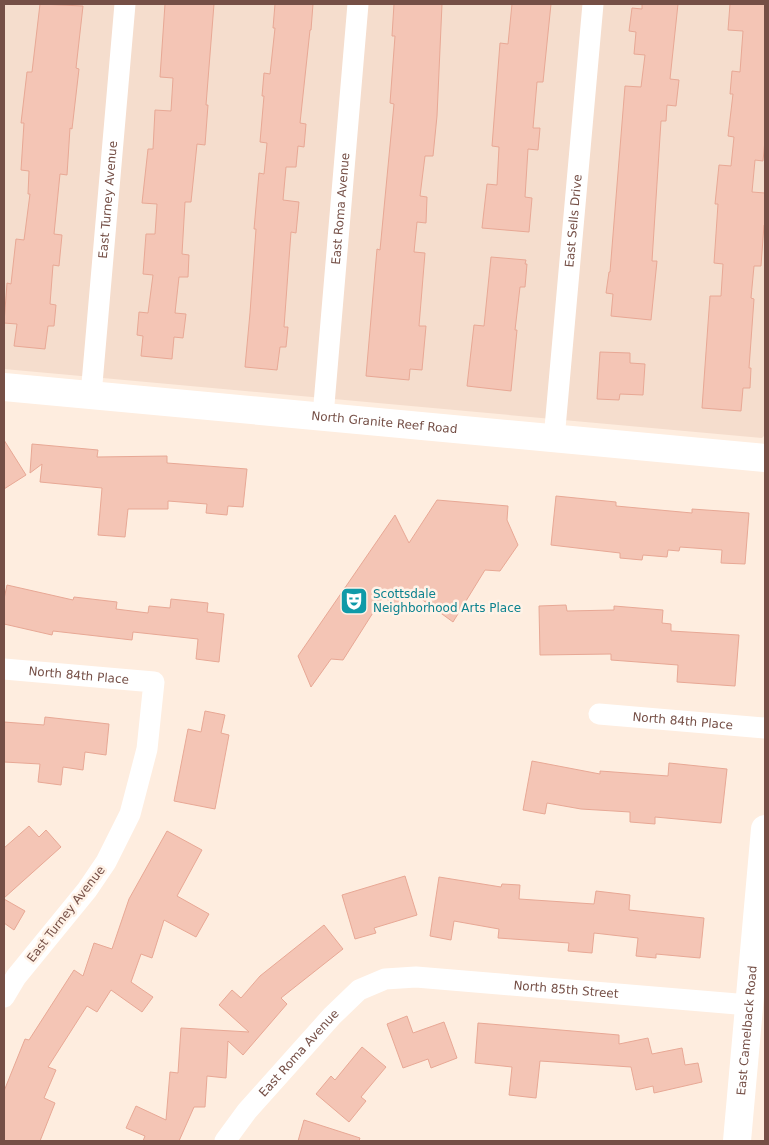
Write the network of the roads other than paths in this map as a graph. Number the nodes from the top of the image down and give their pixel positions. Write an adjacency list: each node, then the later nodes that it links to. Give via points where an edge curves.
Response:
1 (125, 4): 5 (street, East Turney Avenue)
2 (358, 4): 6 (street, East Roma Avenue)
3 (593, 4): 7 (street, East Sells Drive)
4 (4, 387): 5 (street, North Granite Reef Road)
5 (90, 395): 6 (street, North Granite Reef Road)
6 (323, 416): 7 (street, North Granite Reef Road)
7 (554, 439): 8 (street, North Granite Reef Road)
8 (765, 458)
9 (4, 669): 10 (street, North 84th Place)
10 (154, 682): 15 (street, East Turney Avenue, via 147,749 130,814 106,862 87,890)
11 (599, 714): 12 (street, North 84th Place)
12 (765, 728)
13 (765, 829): 16 (street, East Camelback Road)
14 (385, 979): 16 (street, North 85th Street, via 416,977); 17 (street, East Roma Avenue, via 359,990 332,1016 247,1111)
15 (4, 997)
16 (749, 1004): 18 (street, East Camelback Road)
17 (225, 1141)
18 (737, 1141)

